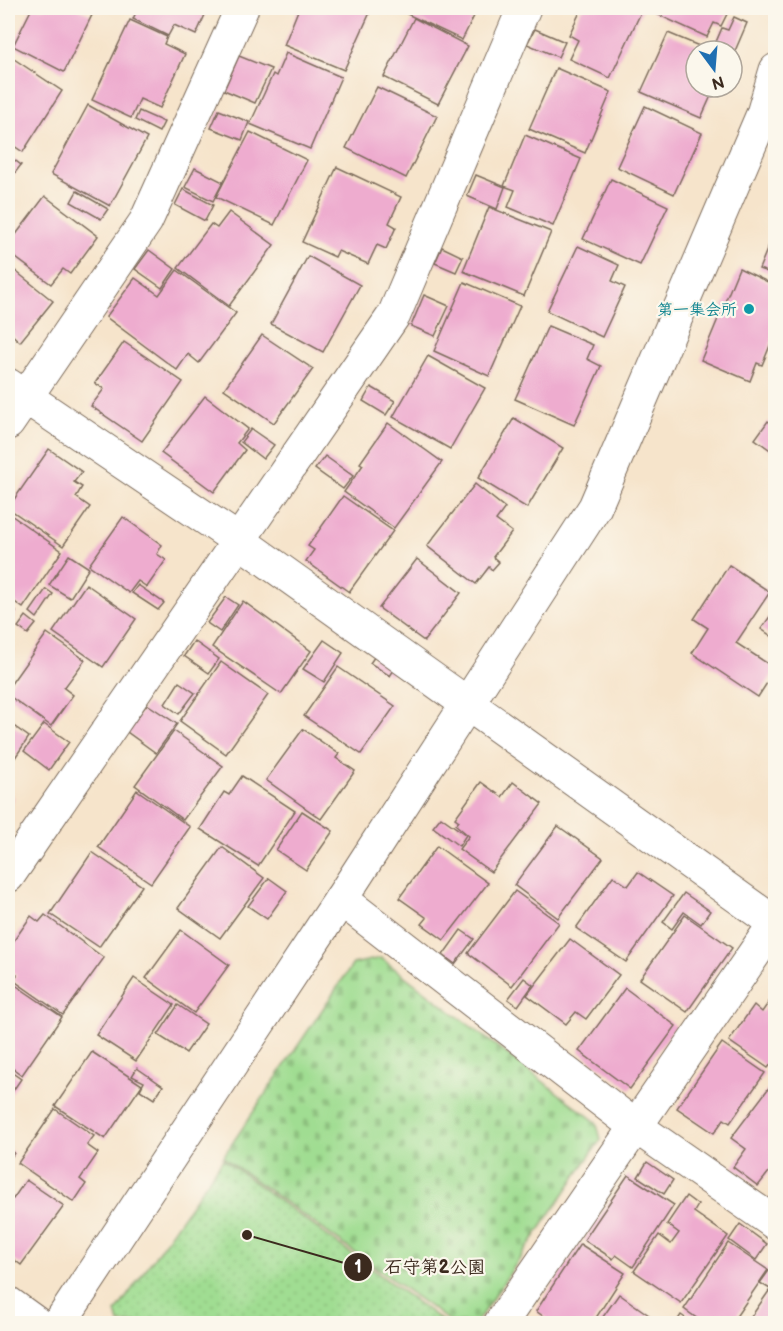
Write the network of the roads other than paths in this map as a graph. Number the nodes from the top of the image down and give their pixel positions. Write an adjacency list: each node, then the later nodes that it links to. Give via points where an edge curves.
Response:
1 (242, 8): 4 (street, via 146,221)
2 (524, 8): 5 (street, via 394,315)
3 (776, 70): 6 (street, via 763,114 595,507)
4 (13, 402): 5 (street)
5 (238, 540): 6 (street); 7 (street)
6 (465, 704): 8 (street); 9 (street)
7 (8, 876)
8 (341, 899): 10 (street); 14 (street)
9 (775, 923): 10 (street)
10 (636, 1126): 11 (street); 15 (street)
11 (776, 1224)
12 (8, 1303): 13 (street)
13 (37, 1323)
14 (59, 1323)
15 (500, 1323)

